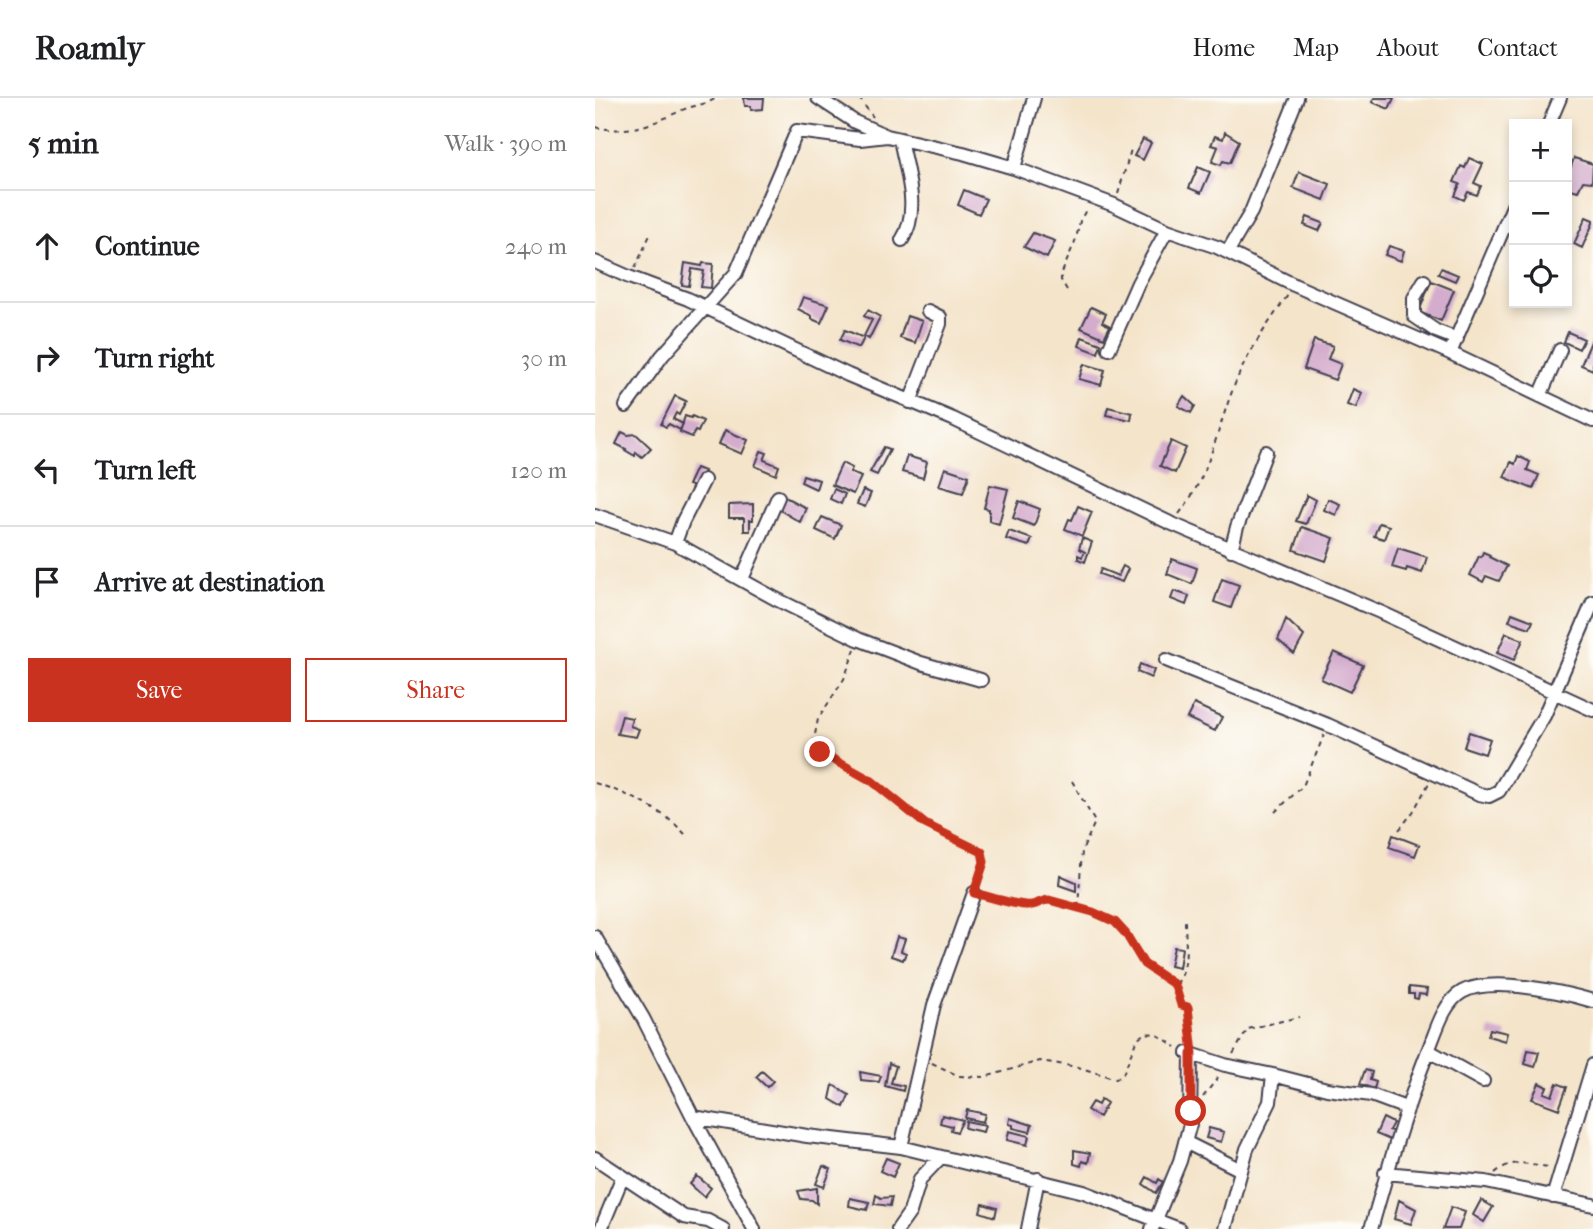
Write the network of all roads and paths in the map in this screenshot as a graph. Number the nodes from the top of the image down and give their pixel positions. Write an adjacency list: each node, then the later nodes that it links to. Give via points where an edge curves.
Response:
1 (716, 98): 8 (path, via 652,125)
2 (818, 98): 9 (street, via 855,122)
3 (859, 98): 9 (path)
4 (1034, 98): 11 (street)
5 (1297, 98): 18 (street, via 1251,212)
6 (1560, 98): 7 (street)
7 (1551, 119)
8 (595, 127)
9 (887, 135): 11 (street); 17 (street, via 912,211); 24 (street, via 860,139 797,131 736,273)
10 (1132, 146): 13 (path)
11 (1014, 168): 12 (street)
12 (1092, 198): 13 (street); 23 (path, via 1061,272)
13 (1114, 205): 15 (street)
14 (1509, 215): 26 (street)
15 (1167, 230): 18 (street); 27 (street)
16 (650, 235): 20 (path)
17 (902, 240)
18 (1228, 251): 22 (street)
19 (595, 262): 20 (street)
20 (629, 278): 24 (street)
21 (1424, 281): 26 (street, via 1414,298 1413,314)
22 (1294, 285): 29 (street); 38 (path, via 1242,368 1206,467)
23 (1067, 290)
24 (705, 307): 31 (street); 32 (street, via 661,356)
25 (928, 311): 31 (street, via 940,317 940,324)
26 (1457, 339): 29 (street)
27 (1109, 349)
28 (1560, 350): 30 (street)
29 (1450, 353): 30 (street)
30 (1539, 396): 33 (street)
31 (910, 402): 38 (street)
32 (626, 406)
33 (1593, 421)
34 (1266, 452): 40 (street)
35 (703, 480): 39 (street)
36 (778, 497): 41 (street)
37 (595, 515): 39 (street)
38 (1170, 523): 40 (street)
39 (675, 543): 41 (street)
40 (1231, 550): 46 (street)
41 (742, 579): 43 (street)
42 (1593, 602): 46 (street)
43 (859, 639): 45 (street); 55 (path, via 844,679 818,719 813,745 872,781 925,824 982,852 984,862)
44 (1166, 660): 48 (street)
45 (981, 680)
46 (1554, 690): 47 (street); 49 (street, via 1544,716 1499,792 1479,794)
47 (1593, 709)
48 (1328, 725): 49 (street); 52 (path, via 1308,777)
49 (1434, 773): 53 (path)
50 (1072, 781): 56 (path, via 1095,822 1083,845)
51 (595, 783): 54 (path, via 633,797)
52 (1275, 812)
53 (1399, 830)
54 (685, 834)
55 (974, 893): 56 (path, via 1021,905 1049,900); 64 (street, via 934,1005)
56 (1078, 908): 59 (path, via 1115,922 1144,964)
57 (1185, 920): 59 (path, via 1184,960)
58 (595, 937): 71 (street)
59 (1175, 985): 63 (path, via 1181,1005 1188,1007)
60 (1593, 1001): 62 (street, via 1527,987 1471,989 1449,1005)
61 (1299, 1017): 65 (path, via 1248,1029)
62 (1429, 1051): 68 (street); 69 (street)
63 (1190, 1054): 64 (path, via 1145,1033 1137,1039 1121,1077 1113,1079 1077,1066 1040,1061 995,1075 968,1077); 65 (street); 70 (street)
64 (921, 1061): 73 (street)
65 (1225, 1065): 67 (street); 70 (path)
66 (1593, 1065): 76 (street)
67 (1273, 1075): 69 (street, via 1371,1095); 77 (street, via 1270,1102)
68 (1483, 1081)
69 (1406, 1108): 78 (street)
70 (1191, 1111): 72 (street)
71 (693, 1116): 73 (street); 88 (street)
72 (1185, 1142): 77 (street); 84 (street)
73 (901, 1147): 75 (street)
74 (595, 1158): 79 (street)
75 (940, 1158): 80 (street); 89 (street, via 920,1179 910,1212)
76 (1560, 1169): 81 (path, via 1513,1163); 82 (street)
77 (1241, 1170): 92 (street)
78 (1385, 1172): 81 (street); 93 (street)
79 (622, 1178): 85 (street, via 684,1217); 86 (street)
80 (1038, 1179): 84 (street, via 1084,1192); 90 (street)
81 (1486, 1182): 82 (street)
82 (1553, 1197): 83 (street)
83 (1593, 1205)
84 (1154, 1224): 91 (street)
85 (706, 1225): 87 (street)
86 (601, 1229)
87 (723, 1229)
88 (754, 1229)
89 (898, 1229)
90 (1028, 1229)
91 (1179, 1229)
92 (1225, 1229)
93 (1371, 1229)

